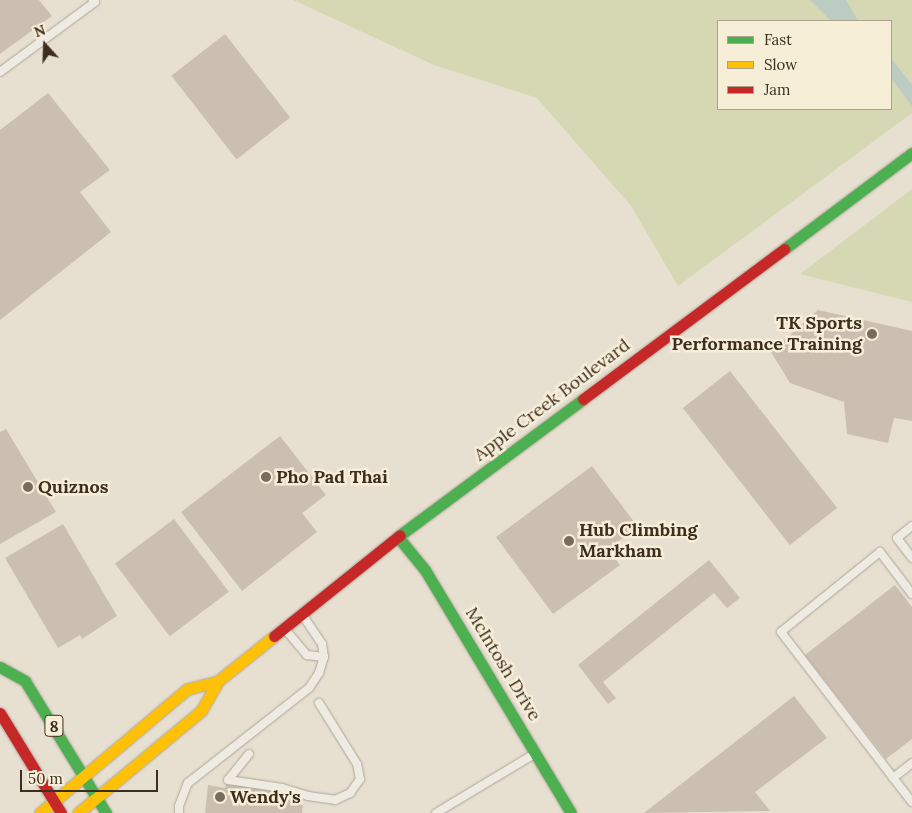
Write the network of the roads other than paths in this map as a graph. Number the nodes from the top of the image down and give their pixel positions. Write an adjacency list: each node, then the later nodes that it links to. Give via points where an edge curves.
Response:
1 (93, 0): 2 (lane, via 95,2)
2 (0, 72)
3 (912, 153): 5 (main road, Apple Creek Boulevard)
4 (912, 526): 6 (lane, via 897,538)
5 (398, 537): 8 (main road, Apple Creek Boulevard); 15 (main road, McIntosh Drive, via 422,565)
6 (912, 558)
7 (912, 594): 19 (lane, via 880,552 781,632)
8 (302, 614): 9 (main road, Apple Creek Boulevard); 10 (lane, via 322,644)
9 (284, 629): 10 (lane, via 308,654); 12 (main road, Apple Creek Boulevard)
10 (324, 657): 27 (lane, via 309,688 188,783)
11 (0, 667): 18 (main road, 8, via 25,681)
12 (218, 681): 18 (main road, Apple Creek Boulevard, via 188,689); 20 (main road, Apple Creek Boulevard, via 201,711)
13 (319, 703): 16 (lane, via 357,764 360,779 350,793 335,800 228,780)
14 (0, 713): 21 (main road, 8)
15 (536, 752): 28 (lane); 29 (main road, McIntosh Drive)
16 (249, 754)
17 (912, 763): 19 (lane)
18 (84, 776): 20 (main road, 8); 21 (main road, Apple Creek Boulevard)
19 (893, 778): 22 (lane)
20 (96, 797): 25 (main road, Apple Creek Boulevard); 26 (main road, 8)
21 (54, 802): 23 (main road, Apple Creek Boulevard); 24 (main road, 8)
22 (912, 802)
23 (40, 813)
24 (61, 813)
25 (78, 813)
26 (106, 813)
27 (179, 813)
28 (436, 813)
29 (572, 813)

